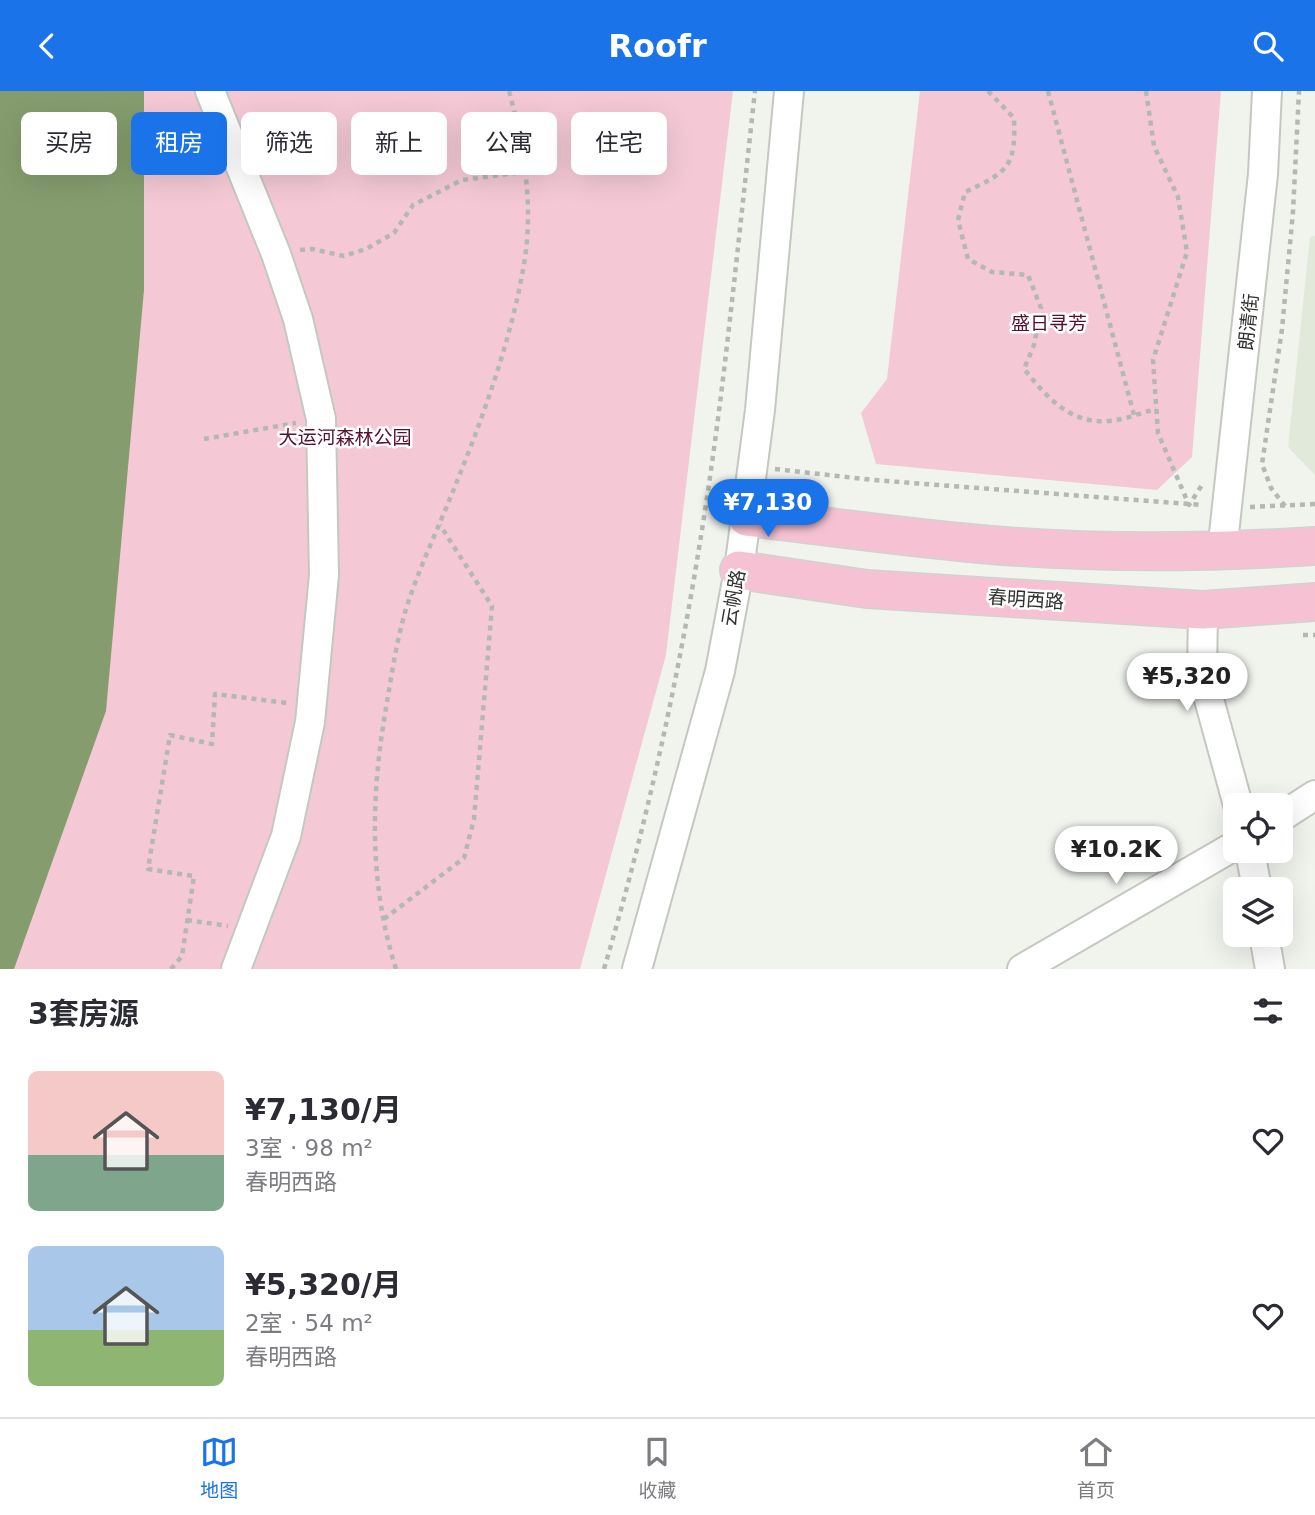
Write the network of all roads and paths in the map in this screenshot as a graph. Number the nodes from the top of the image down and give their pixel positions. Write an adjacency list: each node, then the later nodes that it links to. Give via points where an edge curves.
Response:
1 (210, 91): 13 (street)
2 (509, 91): 10 (path)
3 (755, 91): 44 (path, via 722,389 689,606 657,763)
4 (789, 91): 18 (street, 云帆路)
5 (988, 91): 15 (path, via 1014,118 1016,150 998,176 965,192 958,220 968,259 992,272 1028,275 1041,308 1024,369 1048,400 1074,416 1107,422)
6 (1048, 91): 15 (path)
7 (1146, 91): 14 (path, via 1154,146 1178,197 1187,252 1153,360)
8 (1267, 91): 21 (street, 朗清街, via 1263,174)
9 (1299, 91): 22 (path, 朗清街, via 1282,329 1262,464 1271,488)
10 (514, 112)
11 (501, 175): 13 (path, via 462,180 413,205 394,233 366,249 344,256 312,249)
12 (524, 175): 24 (path, via 524,263 475,436)
13 (276, 254): 16 (street, via 298,319)
14 (1156, 409): 15 (path); 20 (path, via 1158,433)
15 (1134, 415)
16 (321, 419): 17 (path); 32 (street, via 324,575)
17 (204, 439)
18 (754, 466): 20 (path, via 873,481); 23 (street, 云帆路)
19 (1315, 504): 22 (path)
20 (1189, 505): 21 (path)
21 (1227, 507): 22 (path); 27 (street, 朗清街)
22 (1286, 507)
23 (747, 517): 25 (main road); 28 (street, 云帆路)
24 (440, 524): 37 (path, via 406,609 376,762 373,821); 37 (path, via 492,606 474,819 464,858)
25 (980, 544): 27 (main road); 29 (main road, via 952,558 864,551 858,562)
26 (1315, 546): 27 (main road)
27 (1222, 552)
28 (738, 569): 29 (main road, 春明西路); 45 (street, 云帆路, via 720,671)
29 (867, 589): 31 (main road, 春明西路)
30 (1315, 601): 31 (main road, 春明西路)
31 (1203, 610): 33 (street, via 1202,674)
32 (312, 706): 38 (path, via 215,694 212,744 170,735 148,869 194,876); 39 (street, via 286,836)
33 (1235, 793)
34 (1315, 795): 35 (street)
35 (1293, 809)
36 (1223, 853): 46 (street)
37 (384, 919): 43 (path)
38 (187, 920): 39 (path); 41 (path, via 182,956)
39 (252, 930): 42 (street)
40 (1267, 947): 47 (street)
41 (171, 969)
42 (236, 969)
43 (396, 969)
44 (604, 969)
45 (637, 969)
46 (1022, 969)
47 (1270, 969)

